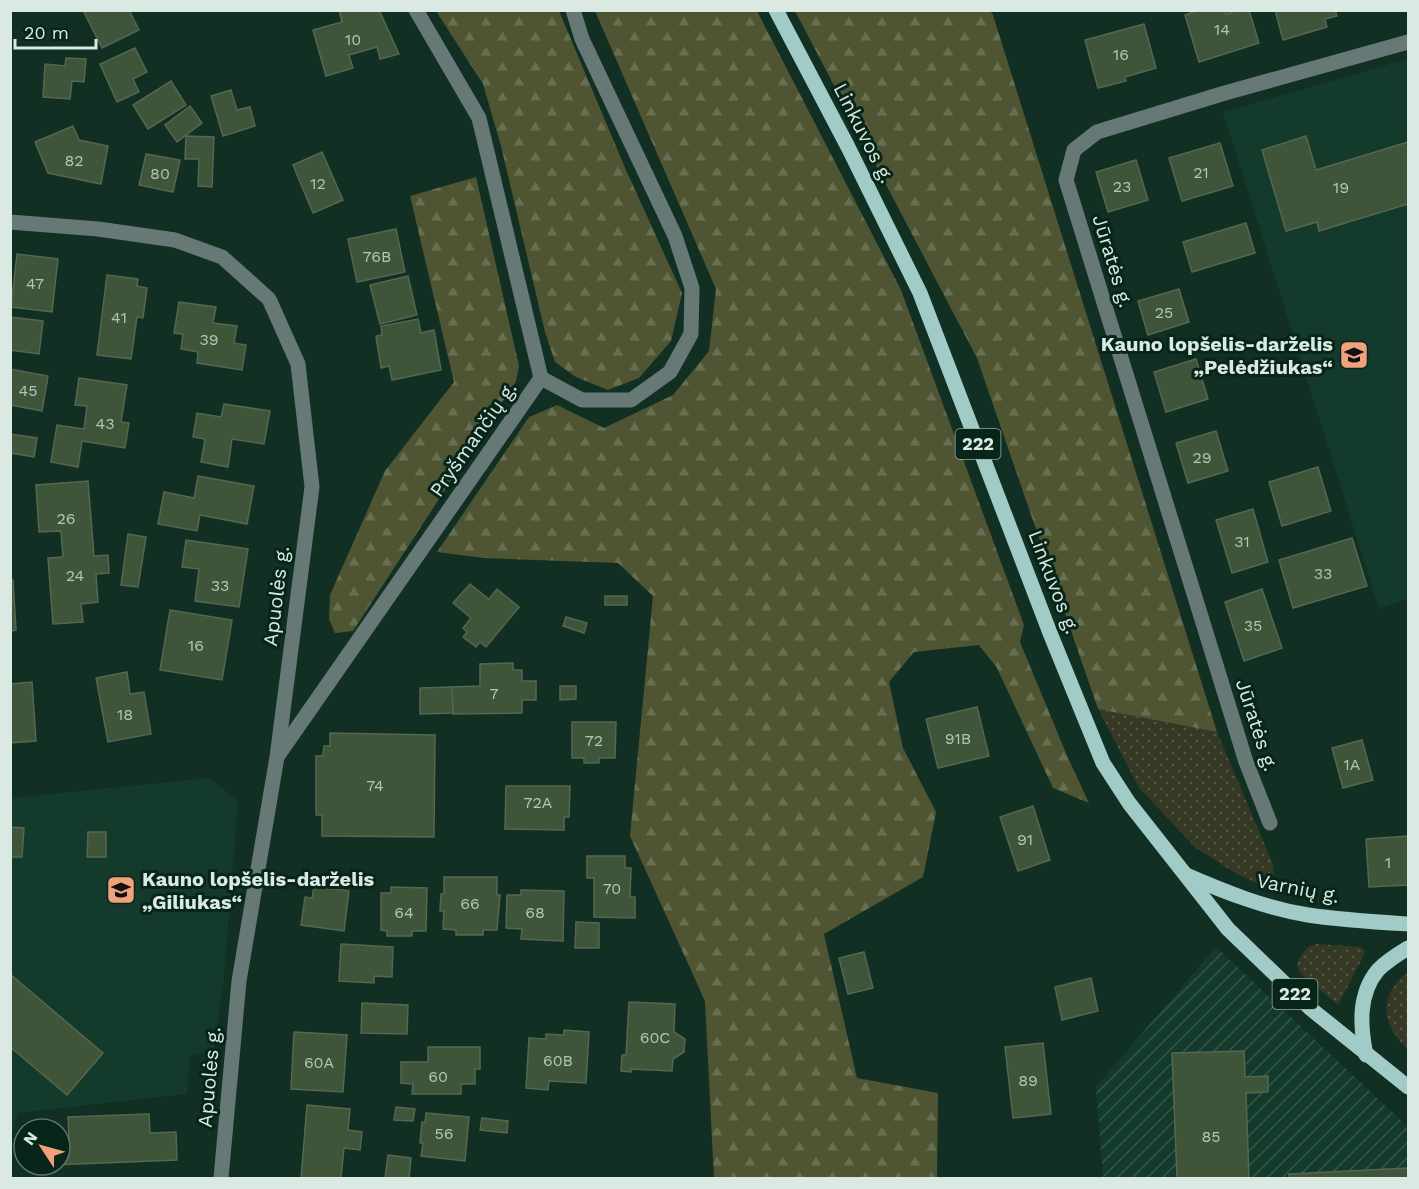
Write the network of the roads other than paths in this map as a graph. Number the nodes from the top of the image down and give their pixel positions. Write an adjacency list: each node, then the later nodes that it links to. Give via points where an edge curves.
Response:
1 (416, 10): 6 (street, Pryšmančių g., via 478,118)
2 (573, 10): 6 (street, via 582,39 675,236 692,288 691,334 670,372 631,400 582,400)
3 (776, 10): 9 (main road, Linkuvos g. / 222, via 920,293 1103,764)
4 (1408, 42): 8 (street, Jūratės g., via 1097,132 1074,150 1066,180 1246,762)
5 (10, 222): 7 (street, Apuolės g., via 175,240 222,257 269,299 298,364 312,487)
6 (541, 378): 7 (street, Pryšmančių g.)
7 (277, 757): 14 (street, Apuolės g., via 240,981)
8 (1270, 823)
9 (1183, 874): 10 (main road, Varnių g., via 1228,893 1307,915); 12 (main road, Linkuvos g. / 222, via 1255,956)
10 (1408, 924)
11 (1408, 948): 12 (main road, via 1377,971 1364,998 1361,1022)
12 (1366, 1055): 13 (main road, Linkuvos g. / 222)
13 (1408, 1087)
14 (221, 1179)

